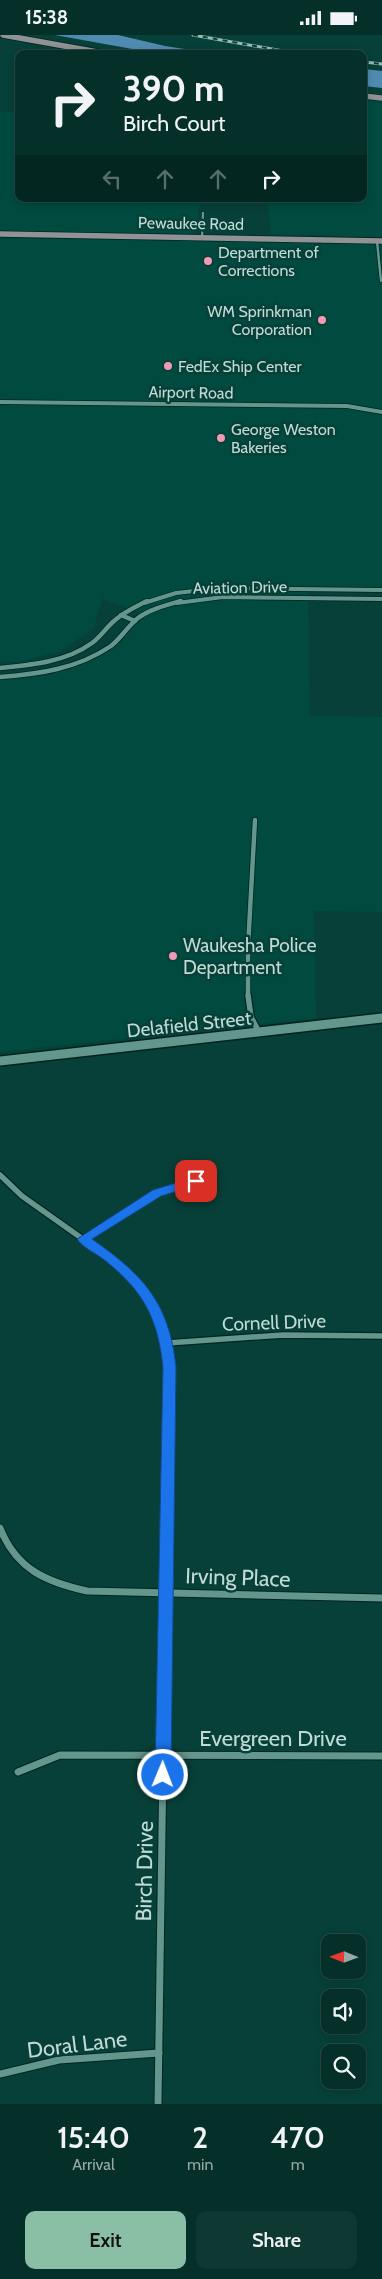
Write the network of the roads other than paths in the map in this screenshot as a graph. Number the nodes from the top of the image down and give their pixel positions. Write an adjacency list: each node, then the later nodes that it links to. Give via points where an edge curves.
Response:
1 (2, 35): 2 (main road)
2 (86, 50)
3 (367, 96): 4 (main road)
4 (382, 98)
5 (204, 213): 7 (street)
6 (0, 234): 7 (main road, Pewaukee Road)
7 (202, 237): 8 (main road, Pewaukee Road)
8 (379, 241): 9 (street)
9 (381, 281)
10 (0, 402): 11 (street, Airport Road, via 347,406)
11 (382, 412)
12 (264, 589): 13 (street, Aviation Drive); 15 (street); 18 (street, Aviation Drive, via 207,589 176,593 139,605)
13 (314, 589): 14 (street, Aviation Drive); 16 (street)
14 (382, 590)
15 (265, 597): 16 (street, Aviation Drive); 19 (street, Aviation Drive, via 183,601 157,608)
16 (314, 598): 17 (street, Aviation Drive)
17 (382, 599)
18 (121, 615): 19 (street); 20 (street, Aviation Drive, via 86,648)
19 (135, 621): 21 (street, Aviation Drive, via 105,650)
20 (52, 661): 21 (street); 22 (street, Aviation Drive)
21 (70, 667): 23 (street, Aviation Drive, via 40,674)
22 (0, 668)
23 (0, 677)
24 (255, 820): 26 (street, via 248,1005)
25 (382, 1018): 26 (street, Delafield Street)
26 (259, 1032): 27 (street, Delafield Street)
27 (0, 1061)
28 (0, 1175): 30 (street, Birch Drive, via 23,1197)
29 (196, 1181): 30 (street, via 157,1193)
30 (83, 1239): 32 (street, Birch Drive, via 112,1259 140,1286 160,1319)
31 (382, 1336): 32 (street, Cornell Drive, via 289,1335)
32 (167, 1343): 34 (street, Birch Drive, via 170,1367)
33 (0, 1528): 34 (street, Irving Place, via 8,1548 18,1560 55,1584 96,1592)
34 (166, 1593): 35 (street, Irving Place); 36 (street, Birch Drive)
35 (382, 1599)
36 (163, 1755): 37 (street, Evergreen Drive); 38 (street, Evergreen Drive, via 60,1755); 39 (street, Birch Drive)
37 (382, 1756)
38 (18, 1772)
39 (159, 2053): 40 (street, Doral Lane, via 64,2059); 41 (street, Birch Drive)
40 (0, 2074)
41 (158, 2104)

